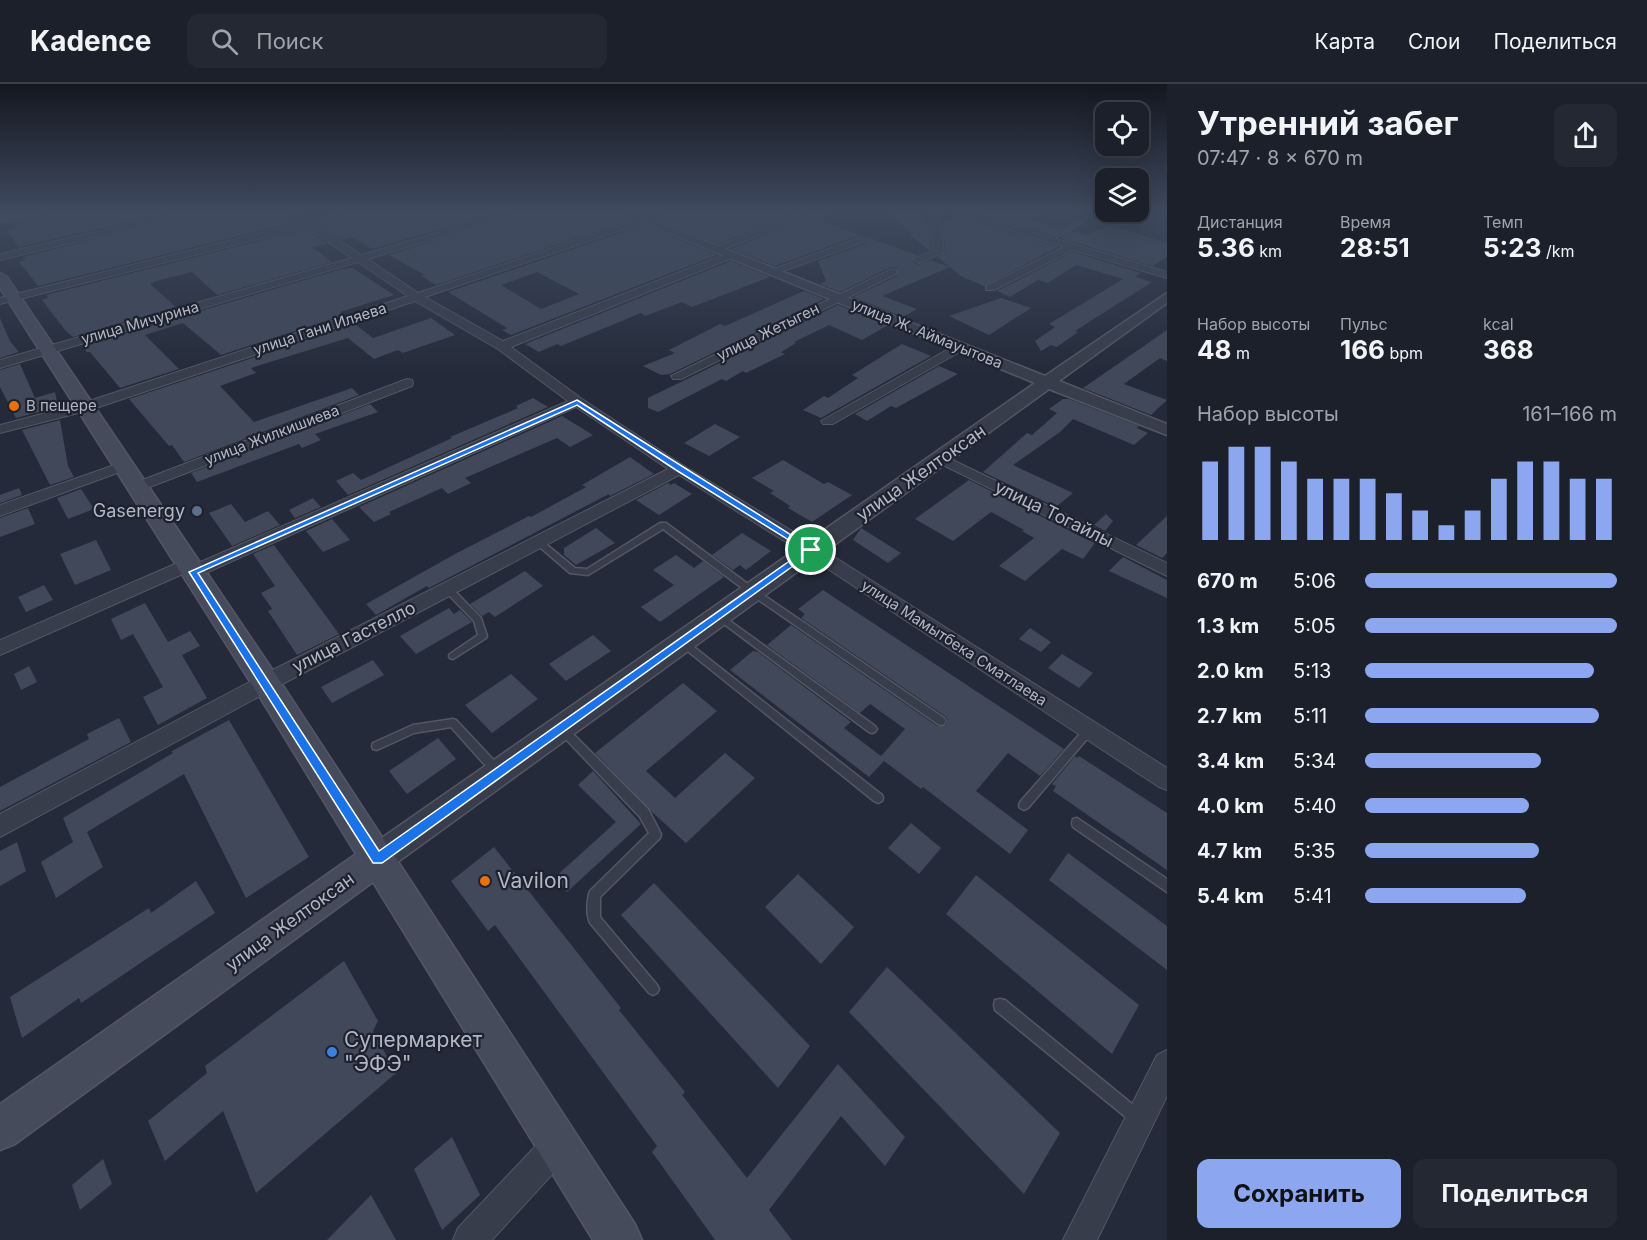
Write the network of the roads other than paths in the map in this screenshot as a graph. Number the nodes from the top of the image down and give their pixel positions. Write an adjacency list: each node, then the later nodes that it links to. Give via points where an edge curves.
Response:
1 (126, 265): 14 (street)
2 (337, 265): 20 (street, улица Мичурина)
3 (371, 265): 15 (street, улица Мамытбека Сматлаева)
4 (513, 265): 15 (street, улица Гани Иляева)
5 (706, 265): 18 (street)
6 (752, 265): 10 (street, улица Ж. Аймауытова)
7 (791, 265): 10 (street)
8 (1036, 265): 13 (street)
9 (1133, 265): 12 (street)
10 (771, 272): 17 (street, улица Ж. Аймауытова)
11 (892, 272): 17 (street, улица Жетыген)
12 (1167, 275)
13 (990, 288)
14 (5, 292): 20 (main road)
15 (417, 297): 18 (street, улица Мамытбека Сматлаева); 26 (street, улица Гани Иляева)
16 (1167, 297): 24 (street, улица Желтоксан)
17 (837, 299): 19 (street, улица Ж. Аймауытова); 22 (street, улица Жетыген)
18 (502, 346): 25 (street, улица Мамытбека Сматлаева)
19 (959, 347): 24 (street, улица Ж. Аймауытова); 27 (street)
20 (48, 350): 21 (street, улица Мичурина); 26 (main road)
21 (0, 364)
22 (677, 376)
23 (407, 383): 32 (street, улица Жилкишиева)
24 (1048, 383): 29 (street, улица Ж. Аймауытова); 30 (street, улица Желтоксан)
25 (577, 402): 31 (street, улица Мамытбека Сматлаева); 36 (street)
26 (85, 407): 28 (street, улица Гани Иляева); 32 (main road)
27 (828, 421)
28 (0, 429)
29 (1167, 430)
30 (942, 459): 35 (street, улица Желтоксан); 37 (street, улица Тогайлы)
31 (679, 469): 34 (street, улица Гастелло); 35 (street, улица Мамытбека Сматлаева)
32 (130, 477): 33 (street, улица Жилкишиева); 36 (main road)
33 (0, 512)
34 (538, 542): 38 (street, улица Гастелло); 39 (lane, via 573,571 588,572 663,525)
35 (811, 550): 39 (street, улица Желтоксан); 48 (street, улица Мамытбека Сматлаева)
36 (190, 568): 42 (street); 44 (main road)
37 (1167, 570)
38 (448, 589): 43 (lane, via 478,620 483,636); 44 (street, улица Гастелло)
39 (753, 592): 40 (street, улица Желтоксан); 45 (lane)
40 (719, 616): 41 (street, улица Желтоксан); 47 (lane)
41 (682, 642): 46 (street, улица Желтоксан); 52 (lane)
42 (0, 648)
43 (453, 656)
44 (266, 684): 55 (street, улица Гастелло); 56 (main road)
45 (941, 721)
46 (561, 728): 50 (street, улица Желтоксан); 58 (lane, via 644,813 656,834 594,895 594,919)
47 (872, 729)
48 (1089, 730): 51 (street, улица Мамытбека Сматлаева); 53 (lane)
49 (377, 746): 50 (lane, via 413,729 453,723)
50 (499, 773): 56 (street, улица Желтоксан)
51 (1167, 780)
52 (878, 798)
53 (1024, 805)
54 (1077, 823): 57 (lane)
55 (0, 826)
56 (377, 859): 62 (main road, улица Желтоксан); 63 (main road)
57 (1167, 886)
58 (653, 989)
59 (1000, 1005): 61 (lane)
60 (1167, 1065): 61 (street)
61 (1140, 1120): 66 (street)
62 (0, 1130)
63 (558, 1145): 64 (street); 65 (main road)
64 (470, 1240)
65 (618, 1240)
66 (1080, 1240)

